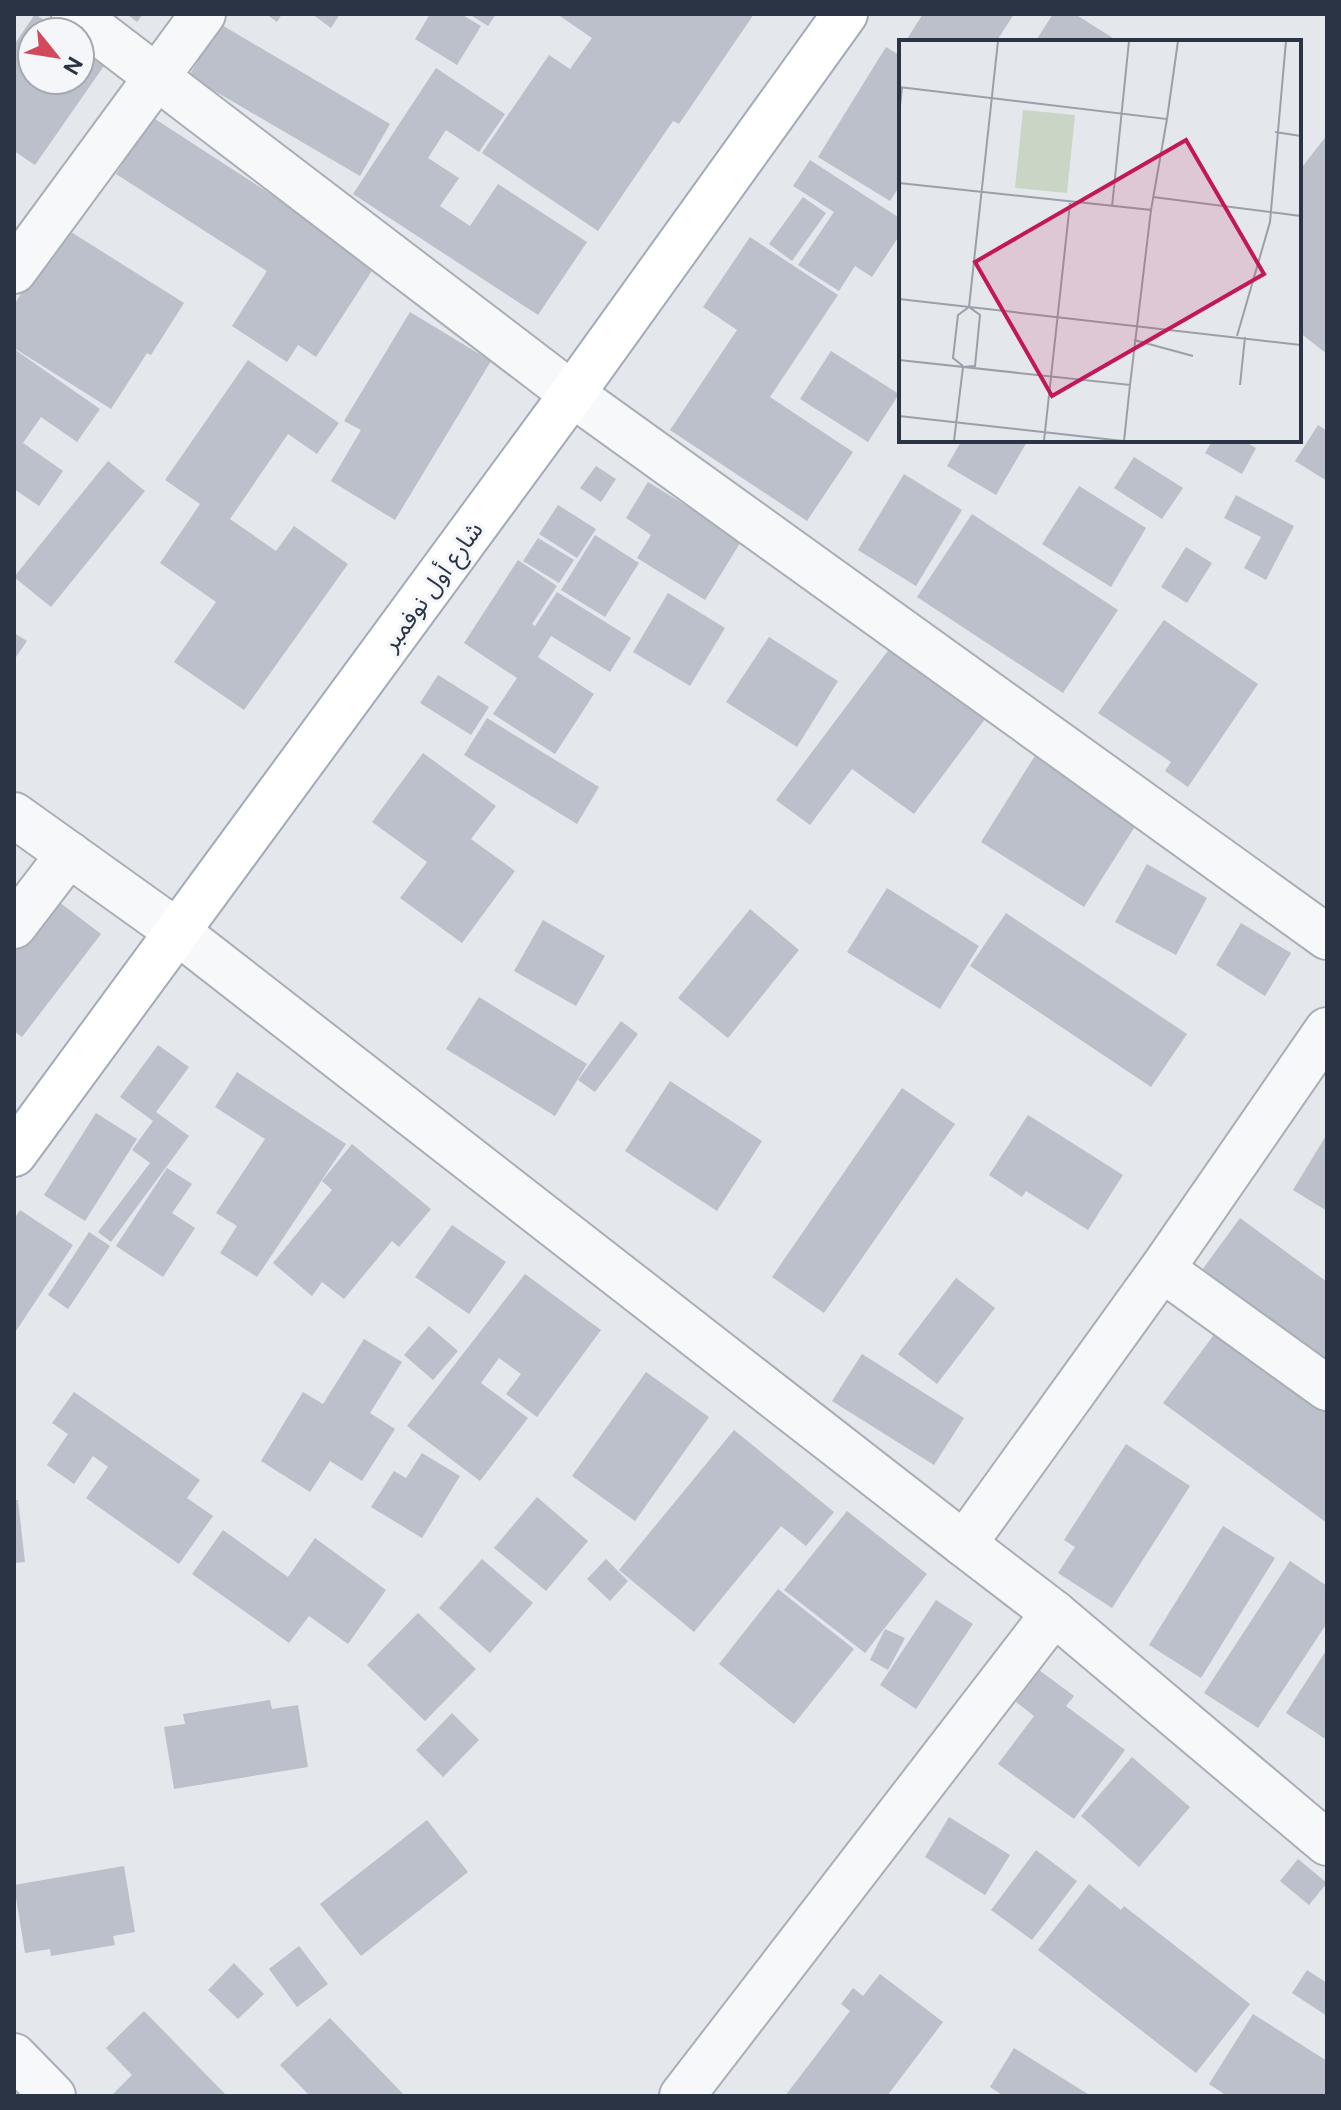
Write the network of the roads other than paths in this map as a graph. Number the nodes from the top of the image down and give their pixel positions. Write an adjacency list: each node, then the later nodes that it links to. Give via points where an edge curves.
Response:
1 (74, 14): 4 (street)
2 (203, 14): 4 (street)
3 (845, 14): 6 (main road, شارع أول نوفمبر)
4 (159, 75): 5 (street); 6 (street)
5 (14, 271)
6 (572, 394): 10 (main road, شارع أول نوفمبر); 11 (street)
7 (14, 815): 8 (street)
8 (69, 854): 9 (street); 10 (street)
9 (14, 926)
10 (179, 933): 13 (main road, شارع أول نوفمبر); 16 (street)
11 (1327, 937)
12 (1327, 1030): 14 (street)
13 (14, 1154)
14 (1162, 1269): 15 (street); 16 (street)
15 (1327, 1388)
16 (964, 1544): 17 (street)
17 (1054, 1613): 18 (street); 21 (street)
18 (1327, 1843)
19 (14, 2056): 20 (street)
20 (53, 2096)
21 (682, 2096)

